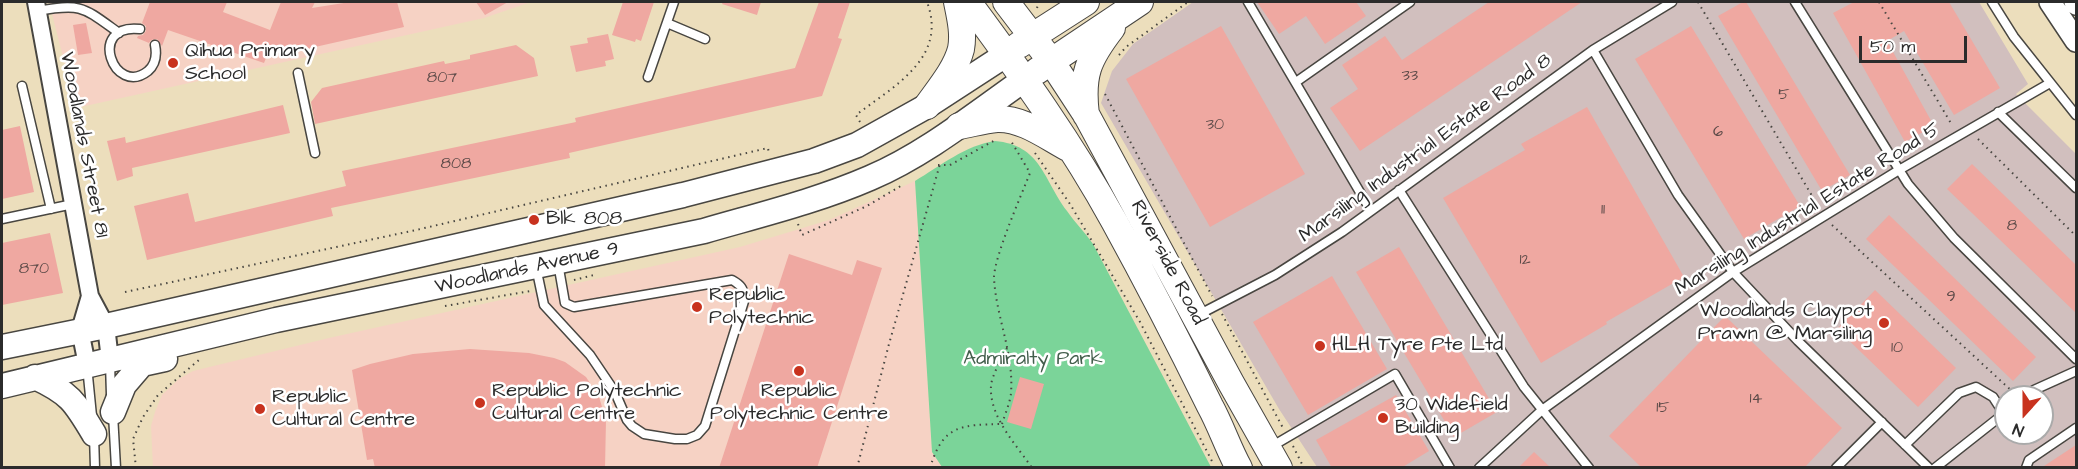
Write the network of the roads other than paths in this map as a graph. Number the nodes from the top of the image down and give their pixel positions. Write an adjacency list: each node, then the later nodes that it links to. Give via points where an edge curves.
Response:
1 (674, 2): 14 (lane)
2 (957, 2): 30 (main road, via 962,24 961,49)
3 (968, 2): 22 (main road, Riverside Road)
4 (1006, 2): 17 (main road, Riverside Road)
5 (1086, 2): 17 (main road)
6 (1248, 2): 27 (lane)
7 (1410, 2): 27 (lane)
8 (1672, 2): 21 (lane, Marsiling Industrial Estate Road 8)
9 (1795, 2): 37 (lane)
10 (1992, 2): 28 (lane)
11 (2050, 2): 19 (street)
12 (36, 6): 16 (lane, via 86,9); 40 (street, Woodlands Street 81)
13 (1133, 6): 23 (main road); 33 (main road, via 1094,51 1083,93)
14 (667, 23): 18 (lane); 25 (lane)
15 (140, 29): 16 (lane, via 128,28)
16 (118, 33): 20 (lane, via 111,41 111,62 127,75 138,76 147,71 154,63)
17 (1033, 36): 22 (main road); 23 (main road, Riverside Road)
18 (705, 39)
19 (2076, 40)
20 (155, 45)
21 (1593, 50): 39 (lane, Marsiling Industrial Estate Road 8); 44 (lane, via 1678,195)
22 (1007, 54): 26 (main road, Riverside Road); 30 (main road, Woodlands Avenue 9)
23 (1051, 61): 26 (main road); 33 (main road, Riverside Road)
24 (298, 73): 36 (lane)
25 (648, 77)
26 (1025, 79): 34 (main road, Woodlands Avenue 9); 35 (main road, Riverside Road)
27 (1296, 82): 42 (lane)
28 (2050, 83): 31 (lane, Marsiling Industrial Estate Road 5); 32 (lane)
29 (22, 86): 41 (lane)
30 (927, 106): 48 (main road, Woodlands Avenue 9, via 857,145 773,173)
31 (1998, 112): 37 (lane, Marsiling Industrial Estate Road 5); 38 (lane)
32 (2076, 115)
33 (1087, 116): 47 (main road, Riverside Road)
34 (959, 126): 35 (main road, via 1010,120); 45 (main road, Woodlands Avenue 9, via 871,178 824,195)
35 (1074, 152): 47 (main road, Riverside Road, via 1114,220)
36 (315, 153)
37 (1899, 170): 44 (lane, Marsiling Industrial Estate Road 5); 52 (lane, via 1954,238)
38 (2076, 188)
39 (1399, 190): 42 (lane, Marsiling Industrial Estate Road 8); 59 (lane)
40 (73, 204): 41 (lane); 46 (street, Woodlands Street 81)
41 (51, 208): 43 (lane)
42 (1371, 211): 47 (lane, Marsiling Industrial Estate Road 8, via 1275,275)
43 (2, 219)
44 (1733, 272): 59 (lane, Marsiling Industrial Estate Road 5); 61 (lane)
45 (545, 273): 45 (lane, via 566,303 574,307 732,280 739,284 745,298 705,426 697,435 675,439 644,434 632,426 590,355 544,305); 50 (main road, Woodlands Avenue 9, via 276,320)
46 (90, 296): 48 (street, Woodlands Street 81); 49 (street, Woodlands Street 81)
47 (1190, 319): 66 (main road, Riverside Road); 69 (main road, Riverside Road, via 1210,405)
48 (106, 326): 49 (main road, Woodlands Avenue 9); 53 (street)
49 (80, 330): 51 (main road, Woodlands Avenue 9); 53 (street)
50 (209, 345): 53 (main road, Woodlands Avenue 9); 60 (main road, via 142,364 124,385)
51 (2, 347)
52 (2076, 359)
53 (98, 362): 55 (main road, Woodlands Avenue 9); 60 (lane); 64 (lane)
54 (2076, 371): 56 (lane)
55 (35, 377): 57 (main road, Woodlands Avenue 9); 64 (main road, via 60,388)
56 (2045, 385)
57 (2, 386)
58 (1994, 398): 65 (lane, via 1976,387 1959,393)
59 (1542, 410): 71 (lane, Marsiling Industrial Estate Road 5); 72 (lane)
60 (113, 412): 68 (lane)
61 (1882, 422): 65 (lane); 73 (lane)
62 (1994, 422): 75 (lane)
63 (2076, 428): 76 (lane, via 2029,460)
64 (94, 434): 67 (lane)
65 (1905, 445): 74 (lane)
66 (1279, 451): 70 (lane, via 1395,374)
67 (95, 468)
68 (116, 468)
69 (1239, 468)
70 (1450, 468)
71 (1479, 468)
72 (1589, 468)
73 (1836, 468)
74 (1929, 468)
75 (1935, 468)
76 (2026, 468)

